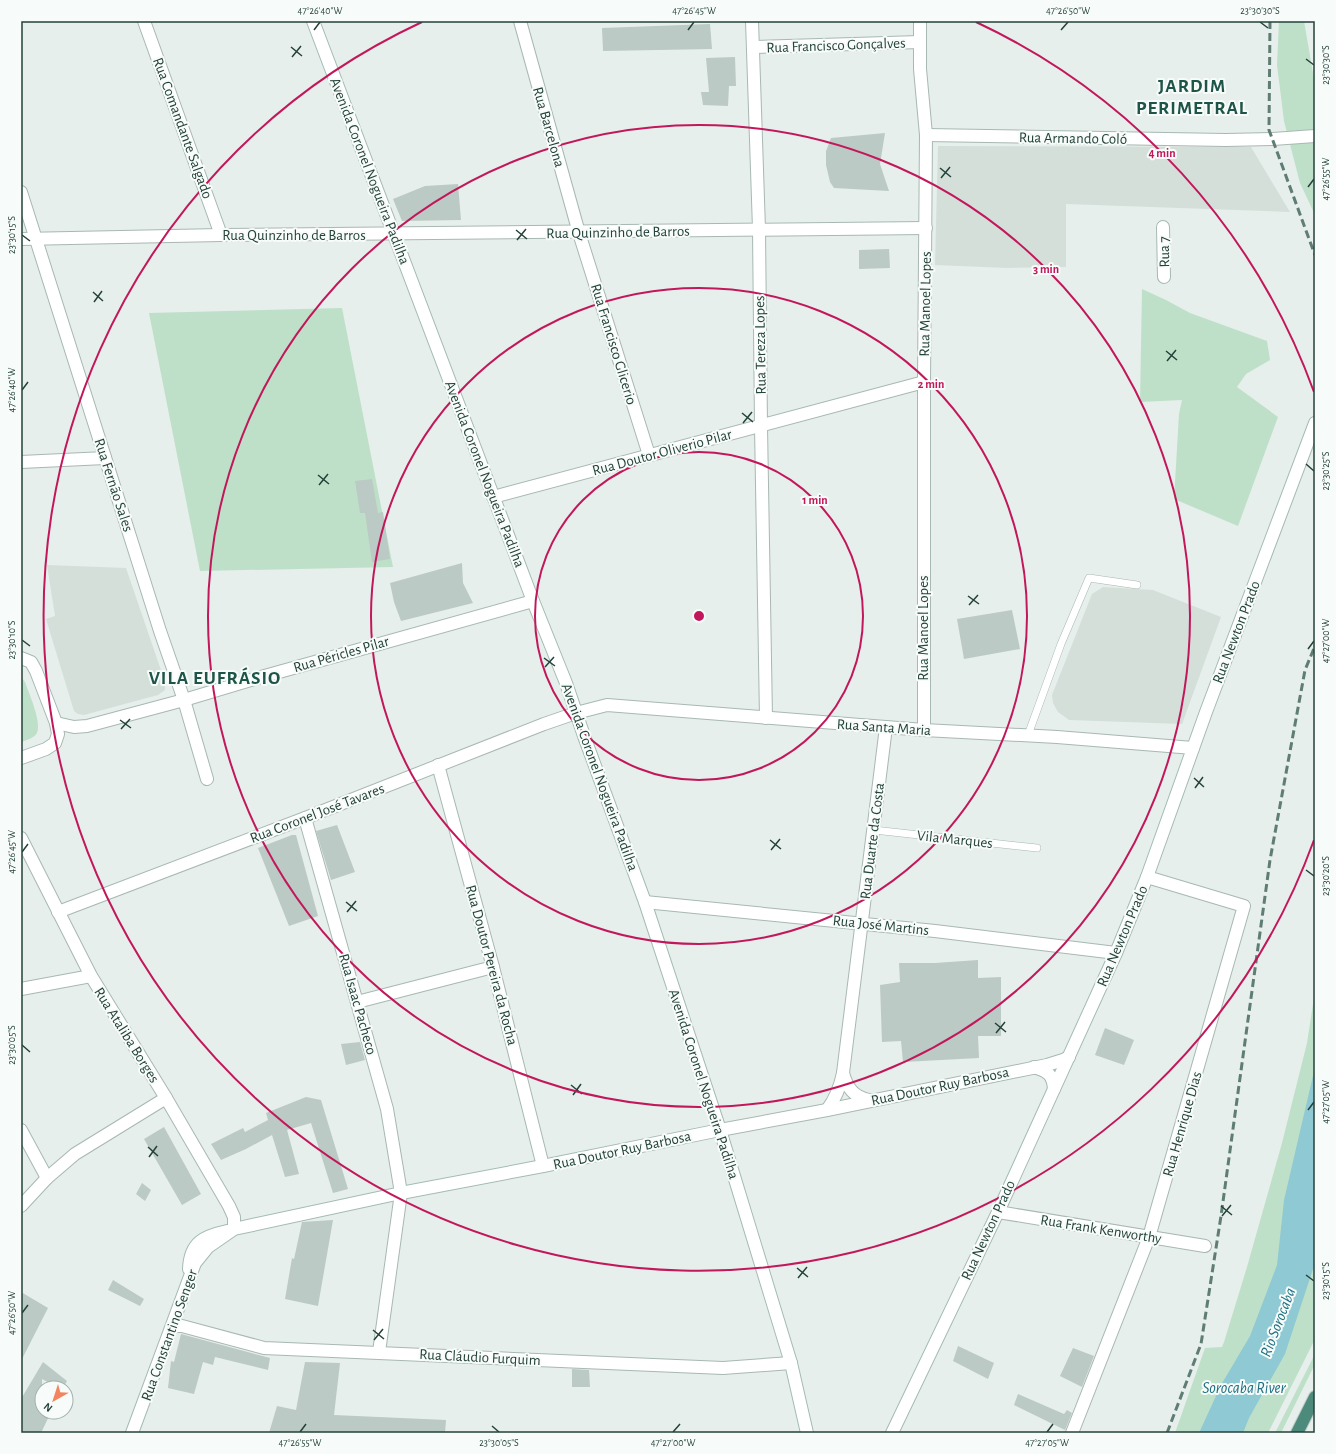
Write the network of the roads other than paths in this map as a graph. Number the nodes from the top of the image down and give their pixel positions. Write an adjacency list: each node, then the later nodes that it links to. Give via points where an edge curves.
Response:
1 (144, 21): 16 (street, Rua Comandante Salgado)
2 (313, 21): 15 (street, Avenida Coronel Nogueira Padilha)
3 (520, 21): 14 (street, Rua Barcelona)
4 (752, 21): 7 (street, Rua Tereza Lopes)
5 (920, 21): 6 (street, Rua Manoel Lopes)
6 (920, 42): 7 (street, Rua Francisco Gonçalves); 8 (street, Rua Manoel Lopes)
7 (753, 47): 13 (street, Rua Tereza Lopes)
8 (926, 135): 9 (street, Rua Armando Coló, via 1226,140 1273,140); 12 (street, Rua Manoel Lopes)
9 (1315, 136)
10 (21, 192): 17 (street, Rua Fernão Sales)
11 (1163, 227): 19 (street, Rua 7)
12 (926, 228): 13 (street, Rua Quinzinho de Barros); 20 (street, Rua Manoel Lopes)
13 (759, 229): 14 (street, Rua Quinzinho de Barros); 22 (street, Rua Tereza Lopes)
14 (579, 232): 15 (street, Rua Quinzinho de Barros); 23 (street, Rua Francisco Glicerio)
15 (394, 234): 16 (street, Rua Quinzinho de Barros); 26 (street, Avenida Coronel Nogueira Padilha)
16 (221, 235): 17 (street, Rua Quinzinho de Barros)
17 (36, 238): 18 (street, Rua Quinzinho de Barros); 24 (street, Rua Fernão Sales)
18 (21, 239)
19 (1164, 277)
20 (924, 382): 22 (street, Rua Doutor Oliverio Pilar); 35 (street, Rua Manoel Lopes)
21 (1315, 422): 37 (street, Rua Newton Prado)
22 (761, 426): 23 (street, Rua Doutor Oliverio Pilar); 32 (street, Rua Tereza Lopes)
23 (649, 455): 26 (street, Rua Doutor Oliverio Pilar)
24 (105, 458): 25 (street); 30 (street, Rua Fernão Sales)
25 (21, 462)
26 (494, 497): 28 (street, Avenida Coronel Nogueira Padilha)
27 (1137, 585): 36 (lane, via 1088,578)
28 (533, 601): 30 (street, Rua Péricles Pilar); 31 (street, Avenida Coronel Nogueira Padilha)
29 (21, 658): 33 (street, via 31,662 36,671)
30 (184, 700): 33 (street, Rua Péricles Pilar, via 87,726 74,727); 40 (street, Rua Fernão Sales)
31 (576, 713): 32 (street, Rua Santa Maria, via 607,705); 39 (street, Rua Coronel José Tavares); 46 (street, Avenida Coronel Nogueira Padilha)
32 (766, 718): 34 (street, Rua Santa Maria)
33 (56, 723): 38 (street, via 58,734 55,743)
34 (886, 727): 35 (street, Rua Santa Maria); 42 (street, Rua Duarte da Costa)
35 (924, 730): 36 (street, Rua Santa Maria)
36 (1028, 735): 37 (street, Rua Santa Maria)
37 (1193, 748): 45 (street, Rua Newton Prado)
38 (21, 758)
39 (438, 765): 41 (street, Rua Coronel José Tavares); 50 (street, Rua Doutor Pereira da Rocha)
40 (207, 778)
41 (305, 818): 47 (street, Rua Coronel José Tavares); 53 (street, Rua Isaac Pacheco)
42 (874, 830): 44 (lane, Vila Marques); 48 (street, Rua Duarte da Costa)
43 (21, 838): 47 (street, Rua Ataliba Borges)
44 (1037, 848)
45 (1147, 877): 49 (street, Rua Newton Prado); 69 (street, Rua Henrique Dias, via 1244,906)
46 (645, 902): 48 (street, Rua José Martins); 62 (street, Avenida Coronel Nogueira Padilha)
47 (58, 912): 51 (street, Rua Ataliba Borges)
48 (862, 923): 49 (street, Rua José Martins); 56 (street, Rua Duarte da Costa)
49 (1116, 953): 54 (street, Rua Newton Prado)
50 (493, 967): 53 (street); 63 (street, Rua Doutor Pereira da Rocha)
51 (91, 976): 52 (street); 58 (street, Rua Ataliba Borges)
52 (21, 989)
53 (358, 1002): 65 (street, Rua Isaac Pacheco, via 387,1109)
54 (1069, 1057): 55 (street, Rua Doutor Ruy Barbosa); 57 (street, Rua Newton Prado)
55 (1034, 1067): 57 (street, via 1048,1073); 59 (street, Rua Doutor Ruy Barbosa)
56 (843, 1073): 59 (street, via 853,1094); 60 (street, Rua Duarte da Costa, via 840,1089)
57 (1054, 1089): 67 (street, Rua Newton Prado)
58 (166, 1098): 64 (street, via 75,1154); 68 (street, Rua Ataliba Borges, via 229,1206 234,1217)
59 (869, 1100): 60 (street, Rua Doutor Ruy Barbosa)
60 (827, 1110): 62 (street, Rua Doutor Ruy Barbosa)
61 (21, 1130): 64 (street)
62 (720, 1130): 63 (street, Rua Doutor Ruy Barbosa); 73 (street, Avenida Coronel Nogueira Padilha)
63 (543, 1166): 65 (street, Rua Doutor Ruy Barbosa)
64 (48, 1178): 66 (street)
65 (401, 1193): 68 (street, Rua Doutor Ruy Barbosa); 72 (street, Rua Isaac Pacheco)
66 (21, 1206)
67 (998, 1212): 69 (street, Rua Frank Kenworthy); 78 (street, Rua Newton Prado)
68 (233, 1229): 71 (street, Rua Constantino Senger, via 208,1247 195,1263)
69 (1150, 1237): 70 (street, Rua Frank Kenworthy); 79 (street, Rua Henrique Dias)
70 (1205, 1246)
71 (172, 1326): 72 (street, Rua Cláudio Furquim, via 182,1326 264,1348); 76 (street, Rua Constantino Senger)
72 (379, 1352): 73 (street, Rua Cláudio Furquim, via 723,1368)
73 (791, 1363): 77 (street, Avenida Coronel Nogueira Padilha)
74 (1315, 1397): 80 (highway)
75 (1315, 1417): 80 (highway)
76 (132, 1433)
77 (807, 1433)
78 (892, 1433)
79 (1072, 1433)
80 (1297, 1433)

